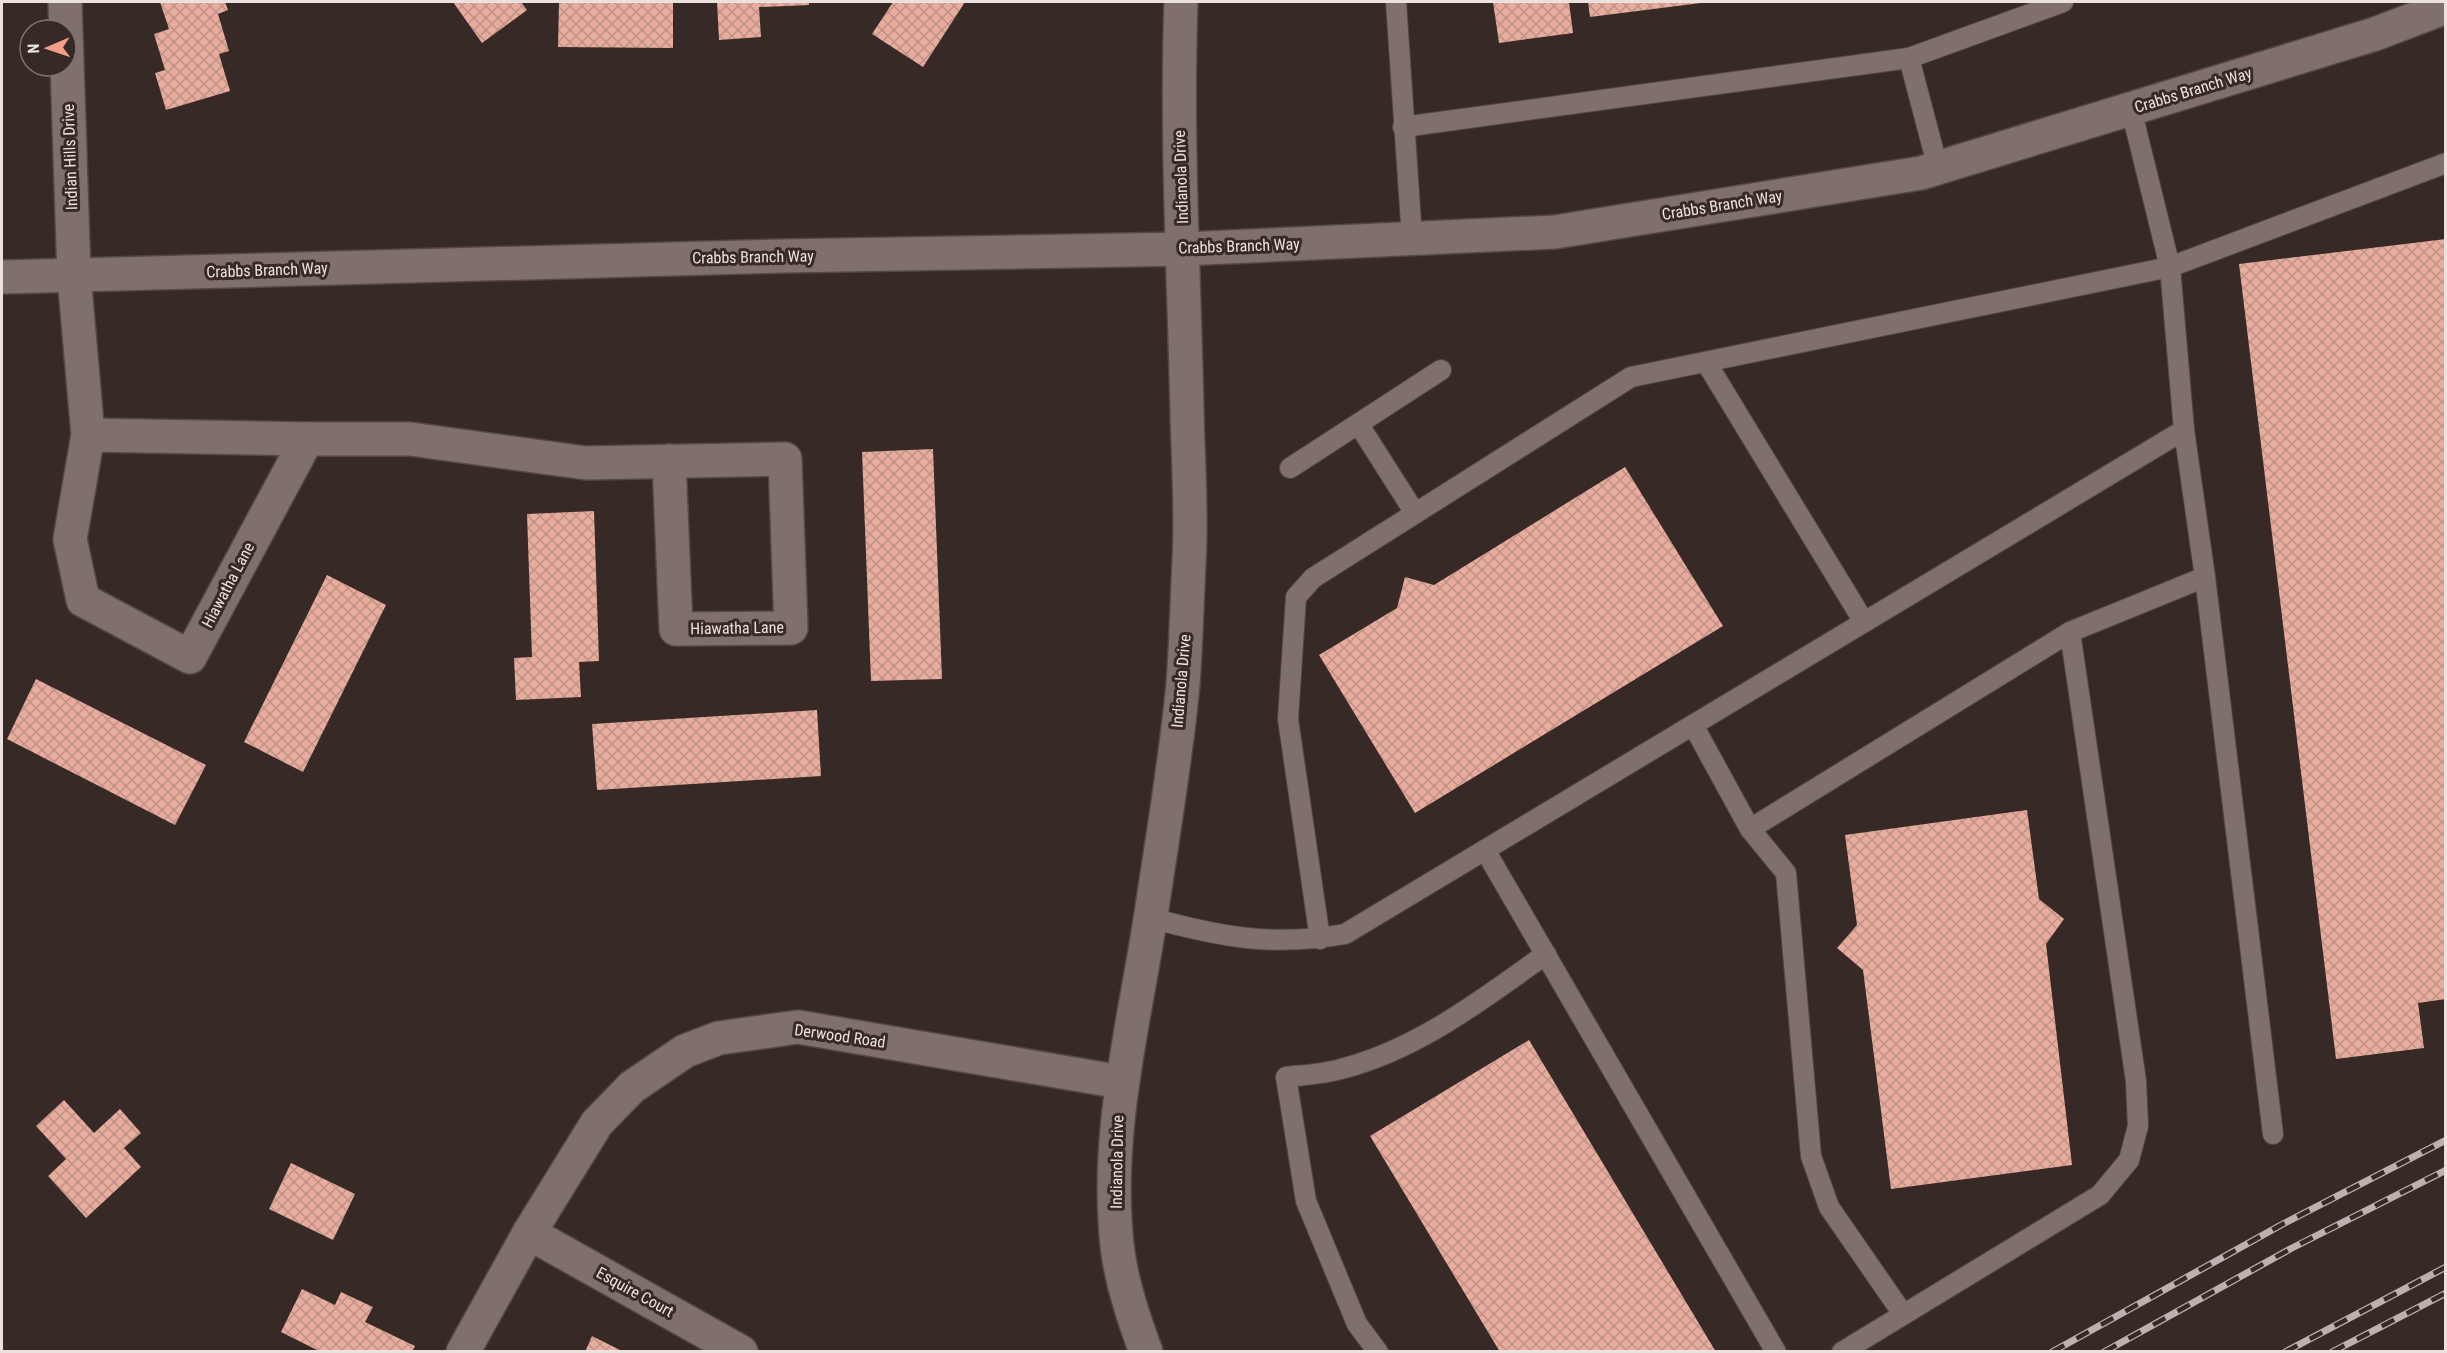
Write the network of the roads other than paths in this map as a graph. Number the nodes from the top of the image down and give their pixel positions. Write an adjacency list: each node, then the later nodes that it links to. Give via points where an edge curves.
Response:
1 (65, 2): 14 (street, Indian Hills Drive)
2 (1181, 2): 12 (street, Indianola Drive, via 1179,173)
3 (1396, 2): 8 (lane)
4 (2063, 2): 6 (lane)
5 (2445, 7): 7 (street, Crabbs Branch Way, via 2375,34)
6 (1909, 58): 8 (lane); 10 (lane)
7 (2131, 109): 10 (street, Crabbs Branch Way); 13 (lane)
8 (1403, 127): 11 (lane)
9 (2445, 163): 13 (lane)
10 (1938, 168): 11 (street, Crabbs Branch Way, via 1555,232)
11 (1412, 238): 12 (street, Crabbs Branch Way)
12 (1183, 249): 14 (street, Crabbs Branch Way); 31 (street, Indianola Drive, via 1190,556 1183,684)
13 (2170, 267): 16 (lane); 19 (lane)
14 (74, 276): 15 (street, Crabbs Branch Way); 20 (street, Hiawatha Lane)
15 (2, 277)
16 (1706, 362): 24 (lane, via 1631,377); 26 (lane)
17 (1442, 370): 18 (lane)
18 (1359, 425): 23 (lane); 24 (lane)
19 (2184, 430): 25 (lane); 26 (lane)
20 (88, 435): 21 (street); 21 (street, Hiawatha Lane, via 70,539 83,600 190,657)
21 (307, 439): 22 (street, Hiawatha Lane, via 410,439 586,463)
22 (669, 461): 22 (street, Hiawatha Lane, via 785,459 791,628 676,629)
23 (1290, 468)
24 (1415, 513): 32 (lane, via 1313,578 1296,597 1288,719)
25 (2205, 577): 27 (lane); 35 (lane)
26 (1864, 622): 28 (lane)
27 (2070, 632): 29 (lane); 37 (lane, via 2136,1081 2138,1126 2129,1160 2100,1195)
28 (1693, 725): 29 (lane); 30 (lane)
29 (1750, 829): 37 (lane, via 1786,873 1810,1156 1829,1207)
30 (1485, 850): 32 (lane, via 1345,934); 33 (lane)
31 (1151, 918): 32 (lane, via 1206,933 1272,942); 34 (street, Indianola Drive)
32 (1320, 939)
33 (1546, 954): 41 (lane, via 1407,1045 1341,1070 1286,1077 1306,1201 1357,1324); 42 (lane)
34 (1121, 1082): 36 (street, Derwood Road, via 798,1028 719,1038 685,1051 632,1087 597,1123); 40 (street, Indianola Drive, via 1116,1129 1118,1253 1130,1309)
35 (2273, 1134)
36 (529, 1233): 38 (street, Derwood Road); 39 (street, Esquire Court)
37 (1904, 1314): 43 (lane)
38 (463, 1352)
39 (741, 1352)
40 (1146, 1352)
41 (1378, 1352)
42 (1776, 1352)
43 (1842, 1352)

